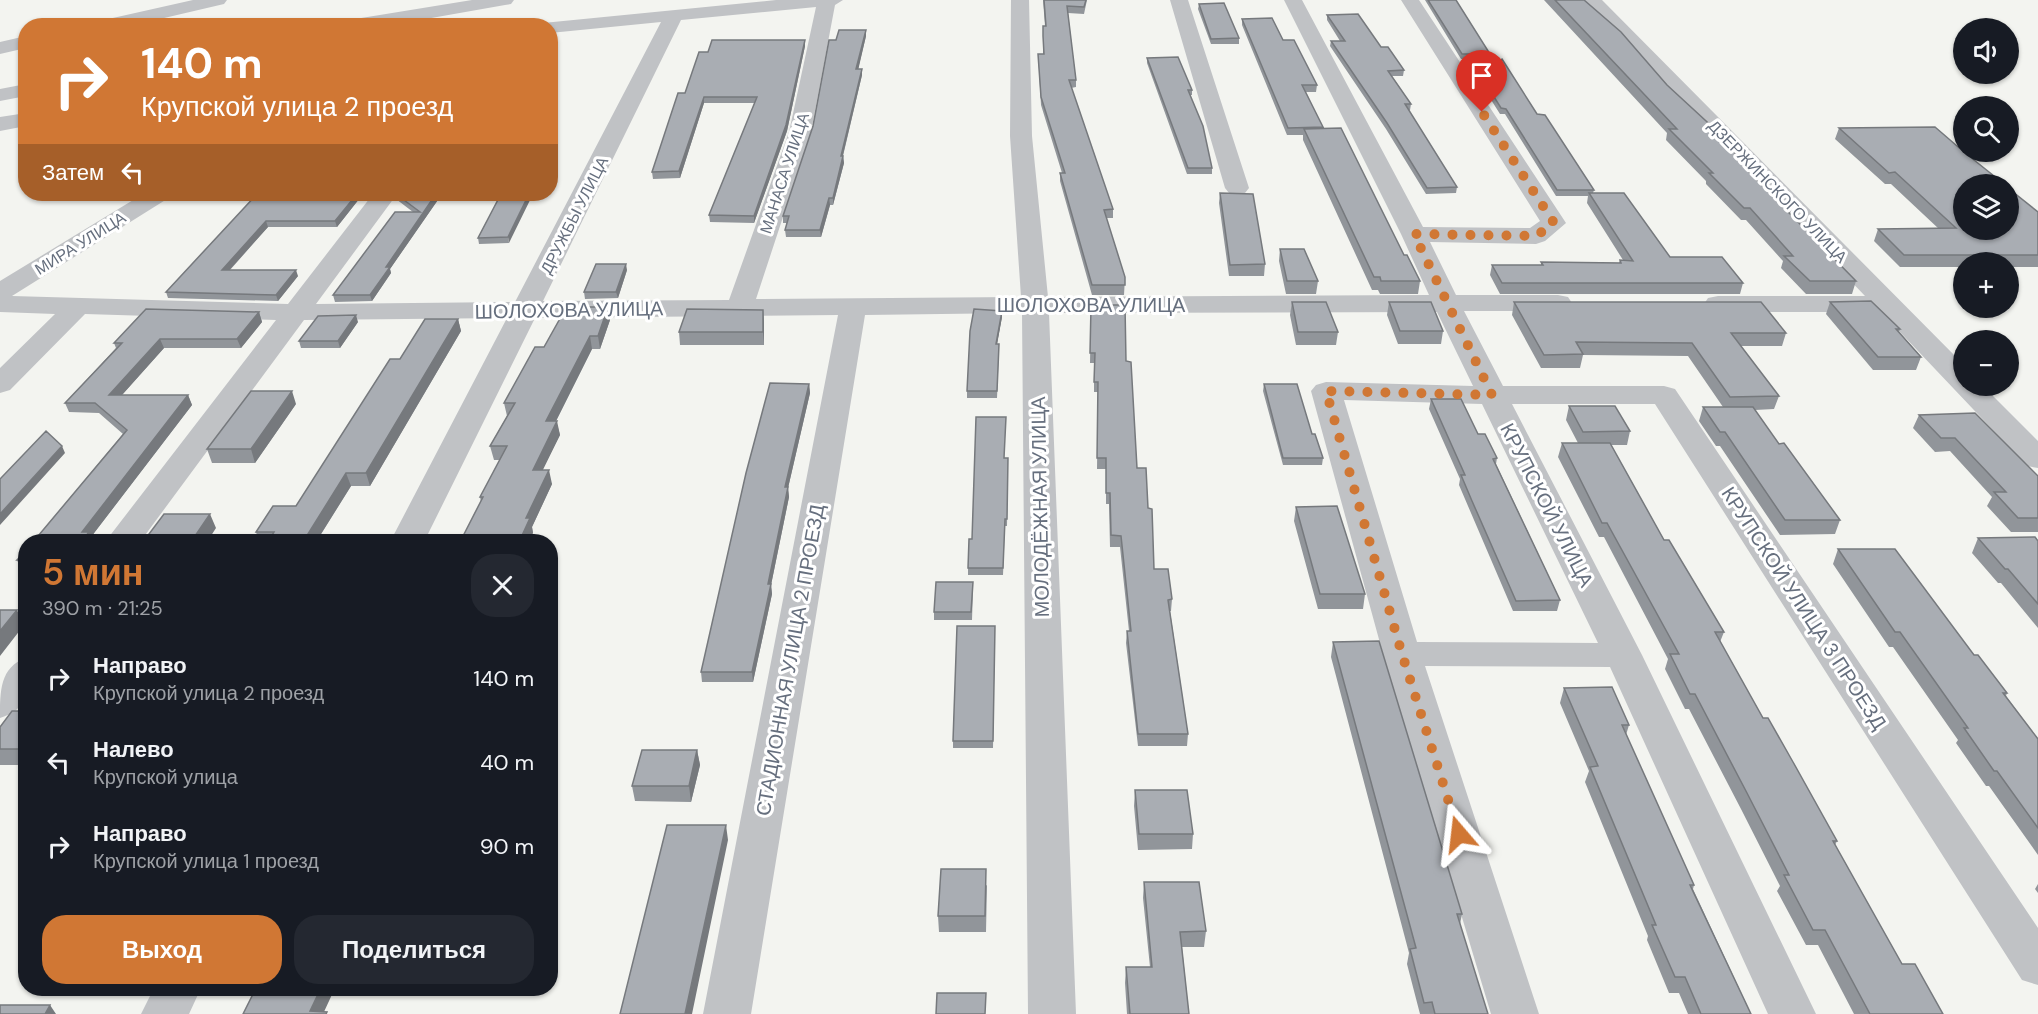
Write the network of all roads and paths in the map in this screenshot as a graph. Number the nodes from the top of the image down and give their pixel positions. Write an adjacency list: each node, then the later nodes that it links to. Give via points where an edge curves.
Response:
1 (218, 0): 11 (street)
2 (505, 0): 12 (street)
3 (834, 0): 9 (street)
4 (1020, 0): 30 (street, МОЛОДЁЖНАЯ УЛИЦА, via 1021,136)
5 (1179, 0): 20 (street)
6 (1293, 0): 23 (street, КРУПСКОЙ УЛИЦА)
7 (1410, 0): 23 (street, via 1554,223 1536,236)
8 (1592, 0): 29 (street, ДЗЕРЖИНСКОГО УЛИЦА)
9 (827, 1): 10 (street); 33 (street, МАНАСА УЛИЦА, via 800,132)
10 (674, 16): 13 (street); 34 (street, ДРУЖБЫ УЛИЦА)
11 (138, 18)
12 (397, 18)
13 (558, 26)
14 (18, 44): 15 (street)
15 (0, 48)
16 (18, 92): 17 (street)
17 (0, 96)
18 (18, 120): 19 (street)
19 (0, 124)
20 (1237, 188)
21 (148, 201): 24 (street, МИРА УЛИЦА)
22 (380, 201): 35 (street)
23 (1414, 234): 25 (street, КРУПСКОЙ УЛИЦА)
24 (0, 292)
25 (1446, 303): 26 (street, ШОЛОХОВА УЛИЦА); 30 (street, ШОЛОХОВА УЛИЦА); 38 (street, КРУПСКОЙ УЛИЦА)
26 (1577, 303)
27 (0, 304): 31 (street, ШОЛОХОВА УЛИЦА)
28 (1697, 304): 29 (street)
29 (1888, 304): 36 (street, ДЗЕРЖИНСКОГО УЛИЦА)
30 (1035, 305): 32 (street, ШОЛОХОВА УЛИЦА); 51 (street, МОЛОДЁЖНАЯ УЛИЦА)
31 (77, 307): 35 (street, ШОЛОХОВА УЛИЦА); 37 (street)
32 (853, 307): 33 (street, ШОЛОХОВА УЛИЦА); 50 (street, СТАДИОННАЯ УЛИЦА 2 ПРОЕЗД)
33 (740, 308): 34 (street, ШОЛОХОВА УЛИЦА)
34 (525, 311): 35 (street, ШОЛОХОВА УЛИЦА); 42 (street, ДРУЖБЫ УЛИЦА)
35 (294, 312): 41 (street)
36 (1953, 371)
37 (0, 384)
38 (1492, 395): 43 (street, via 1326,391); 44 (street, КРУПСКОЙ УЛИЦА); 47 (street, КРУПСКОЙ УЛИЦА 3 ПРОЕЗД, via 1664,395)
39 (1977, 396): 40 (street)
40 (2038, 459)
41 (128, 534)
42 (411, 534)
43 (1402, 654): 44 (street); 52 (street)
44 (1623, 655): 53 (street, КРУПСКОЙ УЛИЦА)
45 (18, 681): 46 (street)
46 (0, 705)
47 (2038, 966)
48 (174, 996): 49 (street)
49 (165, 1014)
50 (727, 1014)
51 (1052, 1014)
52 (1515, 1014)
53 (1792, 1014)

